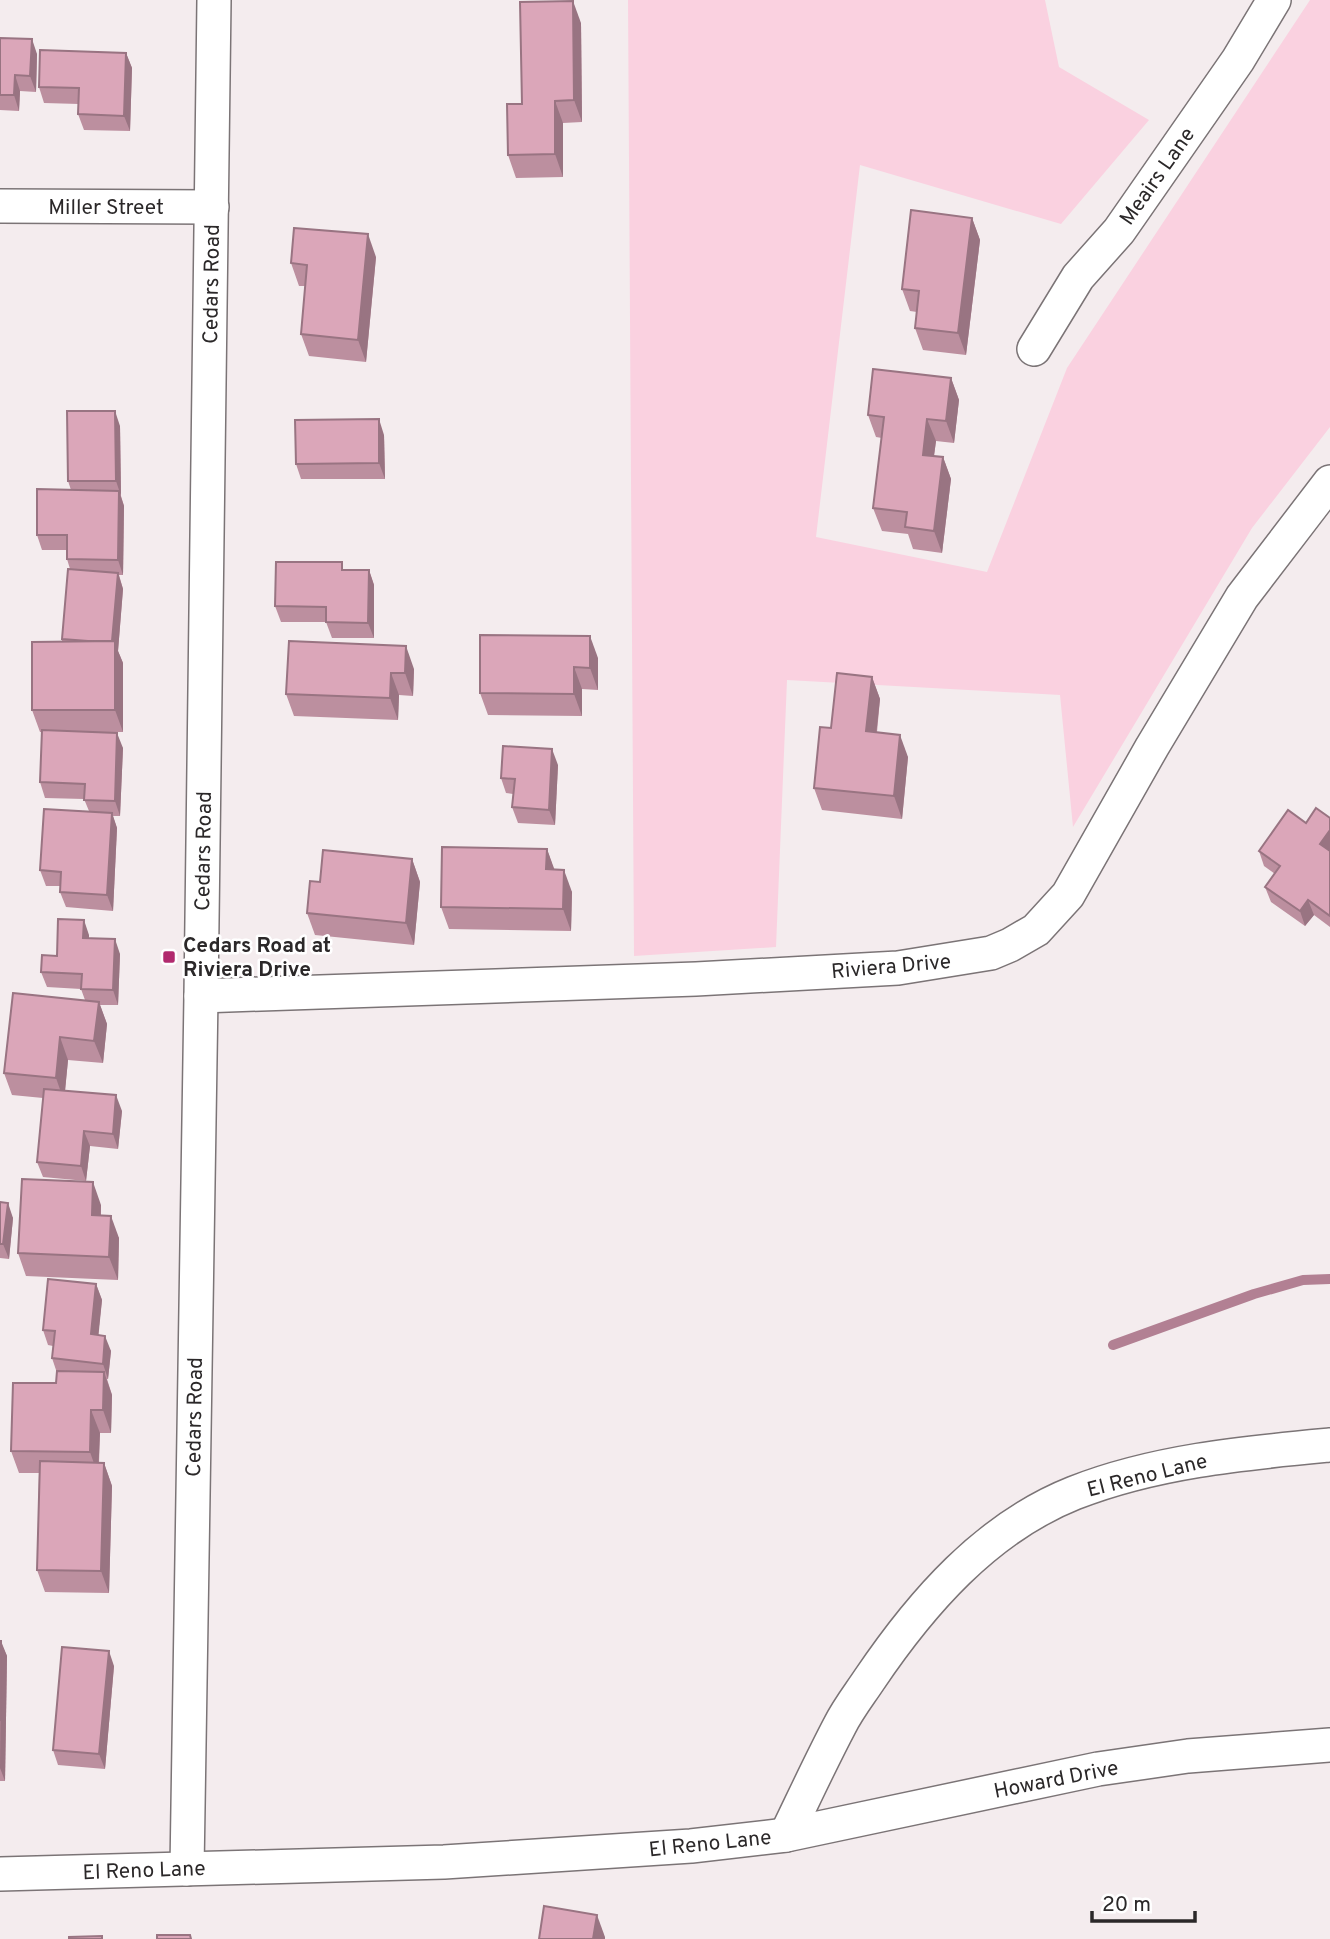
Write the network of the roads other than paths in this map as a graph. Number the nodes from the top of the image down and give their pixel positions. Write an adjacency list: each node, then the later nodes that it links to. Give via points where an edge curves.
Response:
1 (214, 0): 4 (street, Cedars Road)
2 (1274, 0): 5 (street, Meairs Lane, via 1238,60 1119,231 1077,277)
3 (0, 206): 4 (street, Miller Street)
4 (212, 207): 7 (street, Cedars Road)
5 (1034, 349)
6 (1330, 482): 7 (street, Riviera Drive, via 1241,597 1068,895 1044,923 1010,945 979,956 898,968)
7 (201, 996): 11 (street, Cedars Road)
8 (1330, 1445): 10 (street, El Reno Lane, via 1219,1457 1119,1478 1036,1511 1002,1532 973,1556 901,1634 841,1722)
9 (1330, 1745): 10 (street, Howard Drive, via 1188,1756 1098,1769)
10 (786, 1835): 11 (street, El Reno Lane, via 597,1854)
11 (187, 1869): 12 (street, El Reno Lane)
12 (0, 1874)

